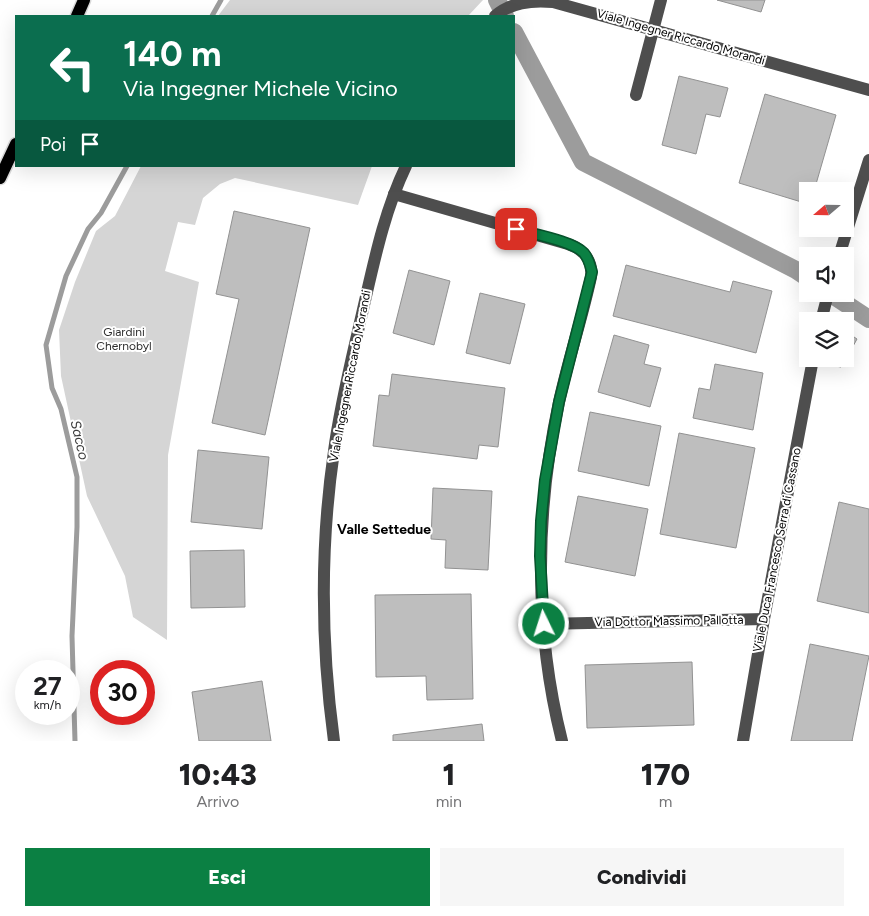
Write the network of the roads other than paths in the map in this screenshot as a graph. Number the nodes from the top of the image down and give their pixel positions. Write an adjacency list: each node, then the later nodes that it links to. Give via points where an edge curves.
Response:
1 (84, 0): 3 (main road)
2 (661, 0): 5 (street)
3 (77, 15)
4 (496, 15): 5 (street, Viale Ingegner Riccardo Morandi, via 511,5 529,1 553,2)
5 (653, 29): 6 (street, Viale Ingegner Riccardo Morandi); 7 (street)
6 (869, 90)
7 (636, 95)
8 (15, 146): 11 (main road)
9 (869, 160): 13 (street)
10 (406, 167): 12 (street, Viale Ingegner Riccardo Morandi)
11 (0, 178)
12 (394, 194): 16 (street, via 568,244 579,249 588,260 591,276 559,402 545,480 540,556); 17 (street, Viale Ingegner Riccardo Morandi, via 365,299 338,421 326,519 327,679)
13 (842, 247)
14 (811, 367): 15 (street, Viale Duca Francesco Serra di Cassano)
15 (764, 619): 16 (street, Via Dottor Massimo Pallotta); 19 (street, Viale Duca Francesco Serra di Cassano)
16 (544, 624): 18 (street, via 550,682)
17 (334, 741)
18 (562, 741)
19 (743, 741)

